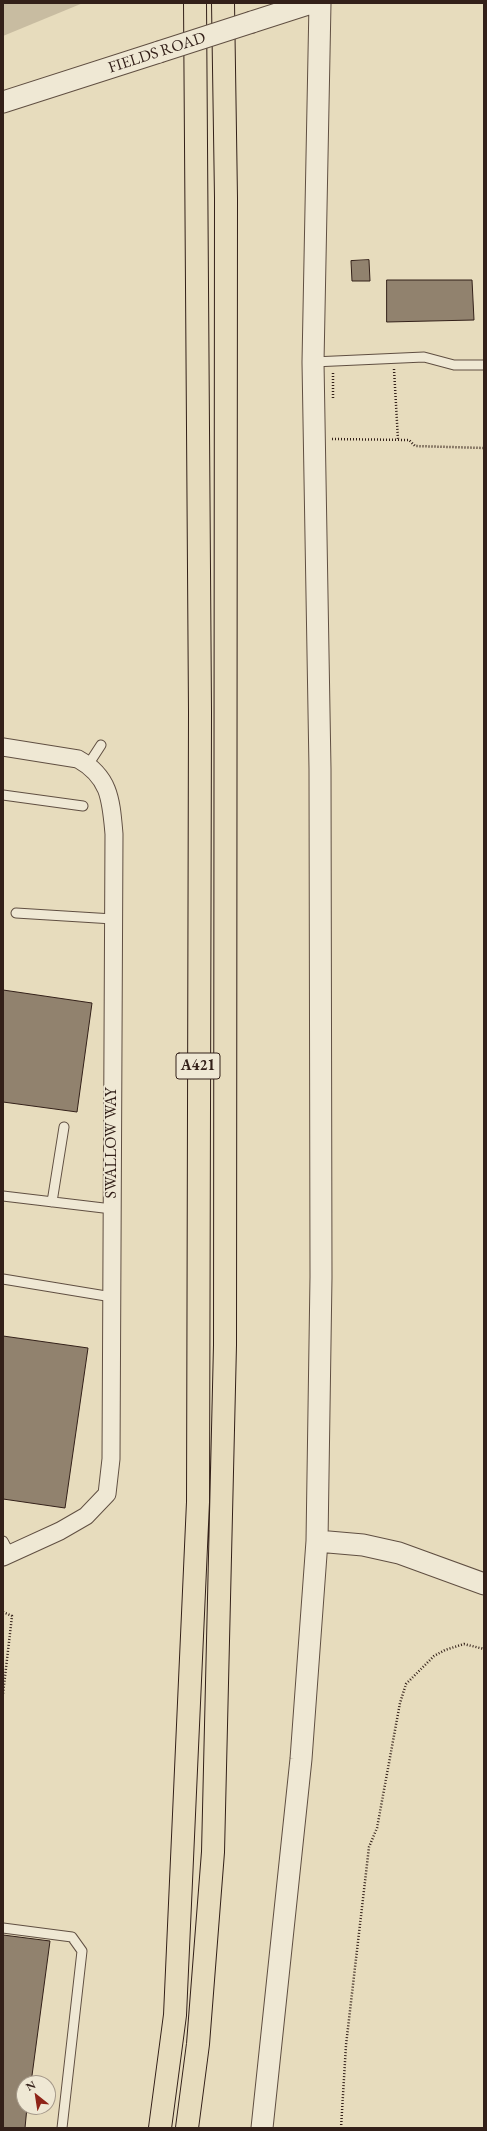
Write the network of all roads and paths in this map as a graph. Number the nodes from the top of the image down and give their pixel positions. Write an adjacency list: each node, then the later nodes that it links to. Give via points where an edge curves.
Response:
1 (195, 3): 33 (highway, A421, via 200,712 198,1502 175,2015)
2 (223, 3): 34 (highway, A421, via 226,198 225,1345 213,1852 198,2044)
3 (311, 3): 5 (street, FIELDS ROAD, bridge)
4 (320, 3): 7 (street)
5 (3, 102)
6 (393, 359): 7 (lane); 8 (lane, via 424,357 454,365); 10 (path)
7 (314, 362): 25 (street, via 320,793 321,1277)
8 (484, 365)
9 (332, 440): 10 (path)
10 (398, 440): 11 (path, via 409,440 415,446)
11 (484, 448)
12 (101, 745): 14 (lane)
13 (3, 747): 14 (street, SWALLOW WAY, via 78,759)
14 (88, 765): 18 (street, SWALLOW WAY, via 99,774 111,803 114,834)
15 (3, 795): 16 (lane)
16 (83, 806)
17 (16, 913): 18 (lane)
18 (113, 919): 22 (street, SWALLOW WAY)
19 (64, 1127): 21 (lane)
20 (3, 1196): 21 (lane)
21 (52, 1202): 22 (lane)
22 (112, 1209): 24 (street, SWALLOW WAY)
23 (3, 1279): 24 (lane)
24 (112, 1297): 26 (street, SWALLOW WAY, via 111,1459 107,1494 86,1516 60,1531)
25 (317, 1541): 27 (street, via 363,1545 398,1553); 35 (street, via 301,1759)
26 (5, 1551)
27 (484, 1584)
28 (3, 1612): 30 (path, via 12,1616)
29 (484, 1649): 36 (path, via 464,1644 434,1656 406,1684 400,1704 378,1822 369,1847 346,2045)
30 (3, 1694)
31 (3, 1928): 32 (lane, via 72,1937 82,1951)
32 (62, 2128)
33 (160, 2128)
34 (187, 2128)
35 (262, 2128)
36 (341, 2128)

